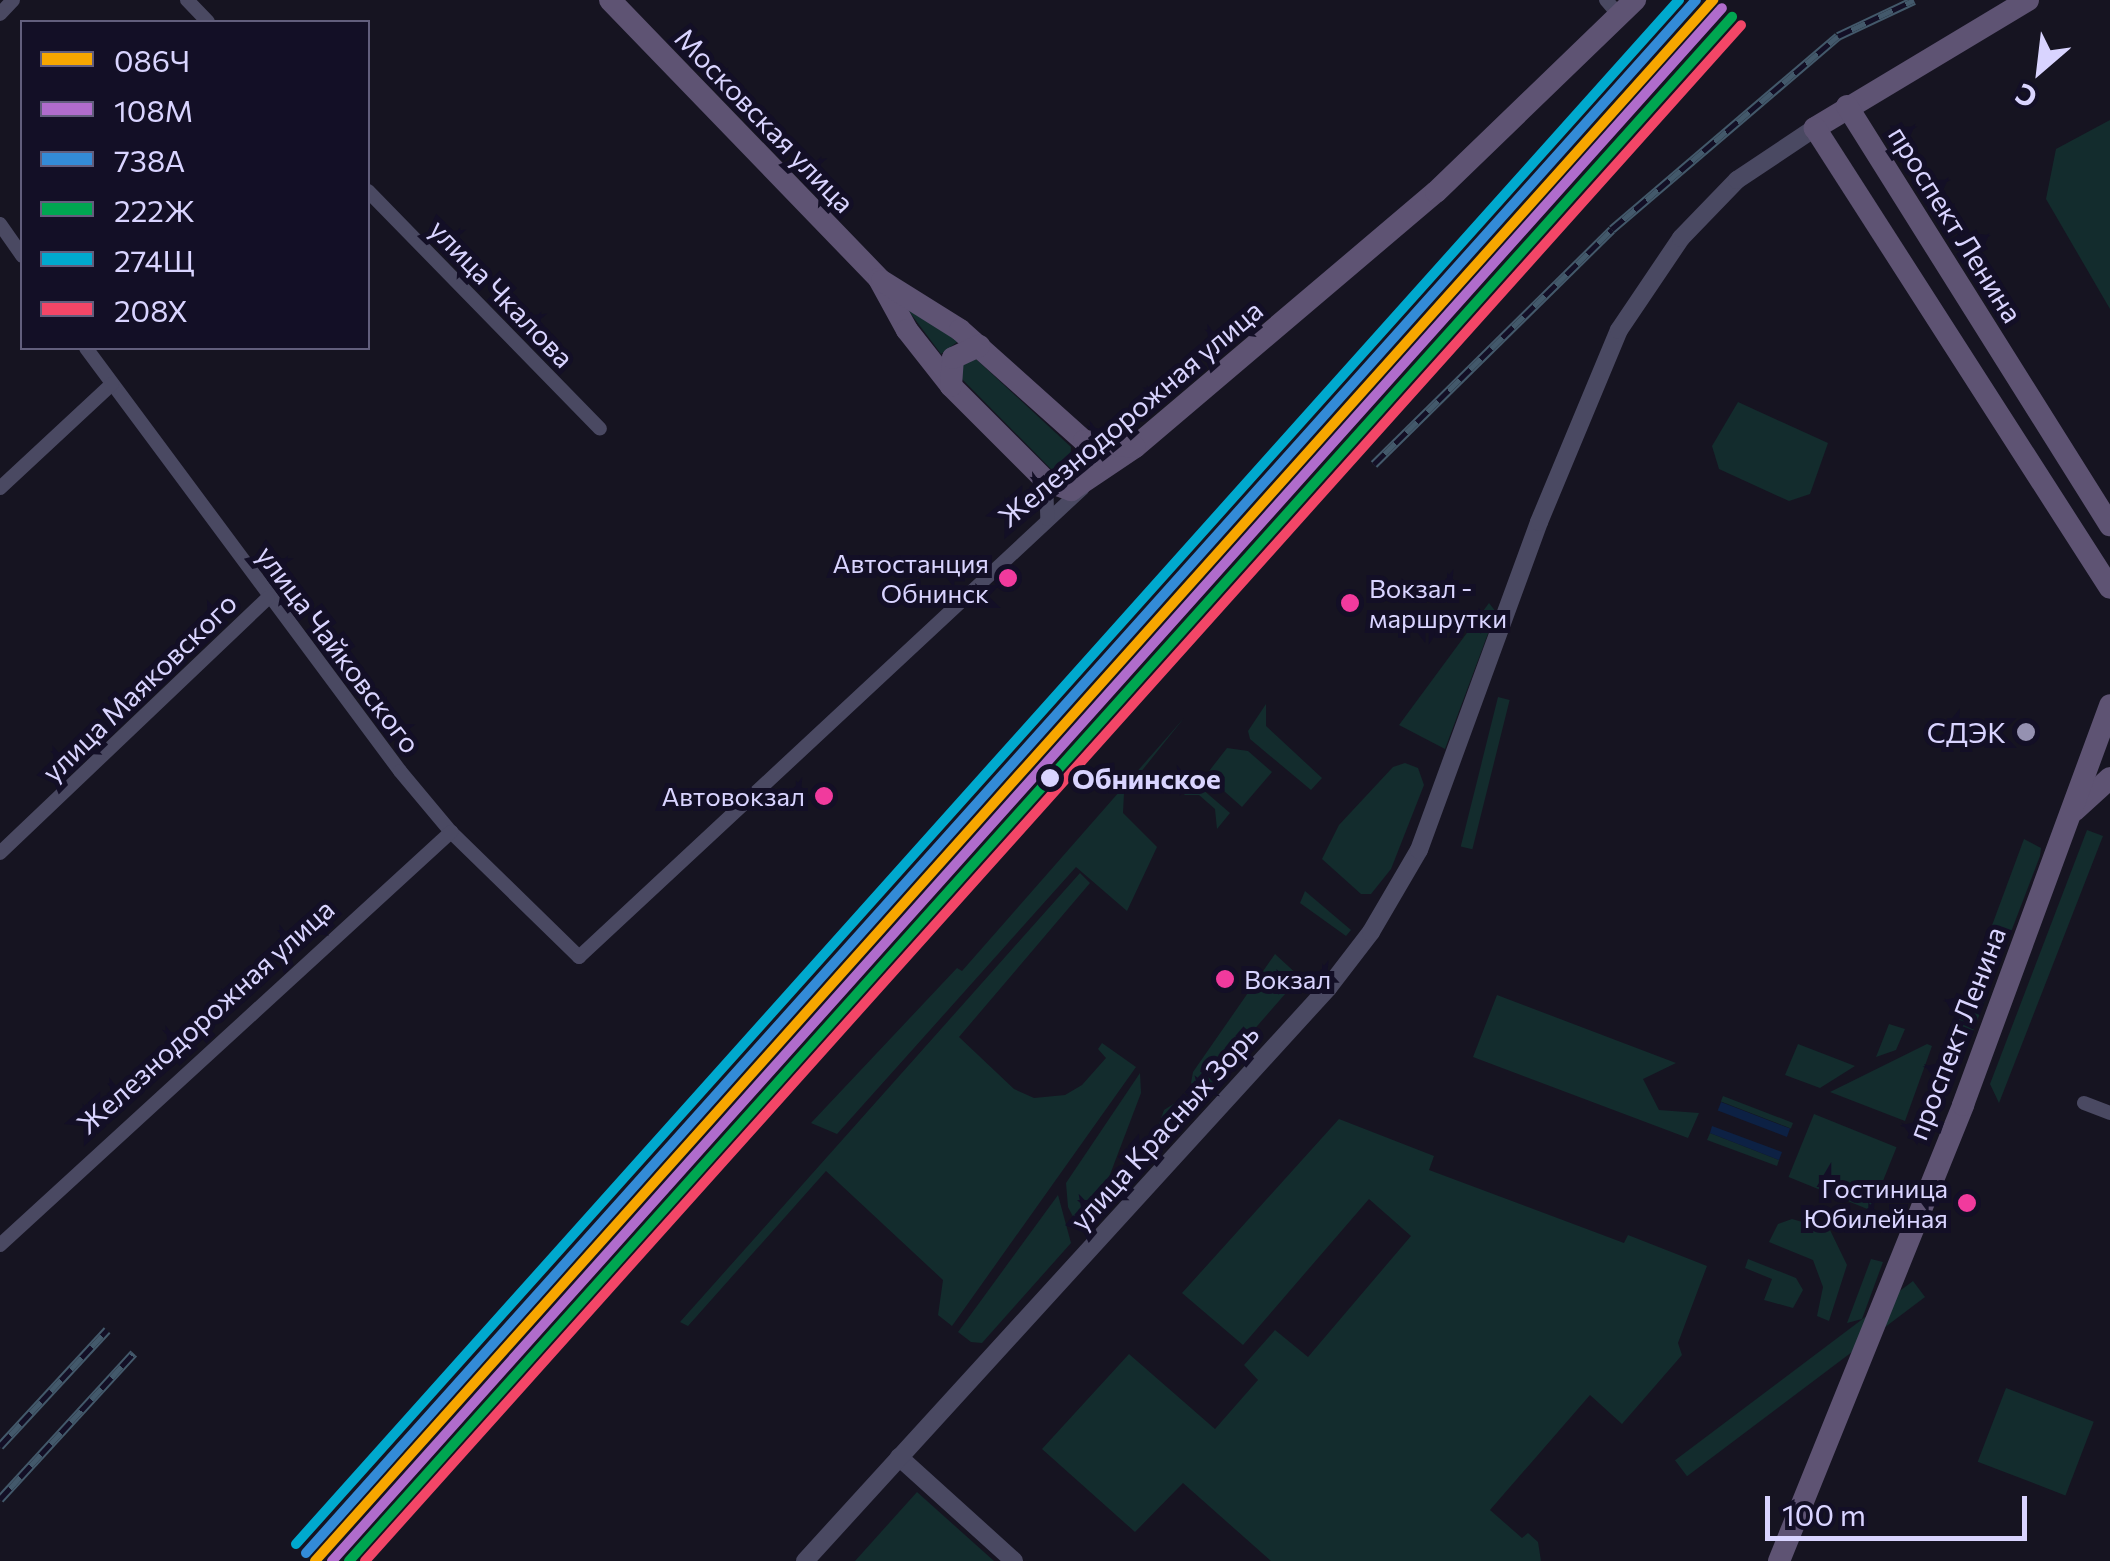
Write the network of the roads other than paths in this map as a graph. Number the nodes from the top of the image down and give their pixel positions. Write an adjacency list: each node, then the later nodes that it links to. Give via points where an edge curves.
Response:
1 (13, 0): 6 (street)
2 (187, 0): 7 (street)
3 (610, 0): 13 (main road, Московская улица)
4 (2028, 0): 8 (main road)
5 (1620, 5): 20 (main road, Железнодорожная улица, via 1436,192)
6 (0, 14)
7 (206, 20)
8 (1848, 106): 9 (main road); 25 (main road, проспект Ленина)
9 (1814, 128): 26 (main road); 37 (street, улица Красных Зорь, via 1737,180 1681,238 1619,330 1539,522 1420,850 1371,932 1315,1002)
10 (370, 193): 18 (street, улица Чкалова)
11 (0, 224): 12 (street)
12 (20, 253)
13 (879, 280): 14 (main road, Московская улица); 17 (main road, Московская улица)
14 (979, 346): 17 (main road, via 953,358); 19 (main road, Московская улица)
15 (87, 350): 16 (street, улица Чайковского)
16 (112, 384): 23 (street); 27 (street, улица Чайковского)
17 (951, 386): 21 (main road, Московская улица)
18 (600, 429)
19 (1084, 441): 20 (main road); 22 (main road, via 1094,468)
20 (1136, 447): 22 (main road, Железнодорожная улица)
21 (1046, 481): 22 (main road, via 1065,490); 24 (street)
22 (1087, 485): 24 (street, Железнодорожная улица)
23 (0, 488)
24 (1047, 520): 33 (street, Железнодорожная улица)
25 (2110, 525)
26 (2110, 588)
27 (268, 598): 31 (street, улица Чайковского); 32 (street, улица Маяковского)
28 (2110, 706): 30 (main road, проспект Ленина)
29 (2110, 778): 30 (main road, проспект Ленина)
30 (2072, 814): 38 (main road, проспект Ленина)
31 (451, 832): 33 (street, улица Чайковского); 36 (street, Железнодорожная улица)
32 (0, 853)
33 (579, 958)
34 (2084, 1103): 35 (street)
35 (2110, 1114)
36 (0, 1245)
37 (899, 1457): 39 (street, улица Красных Зорь); 40 (street)
38 (1784, 1558)
39 (806, 1561)
40 (1014, 1561)

